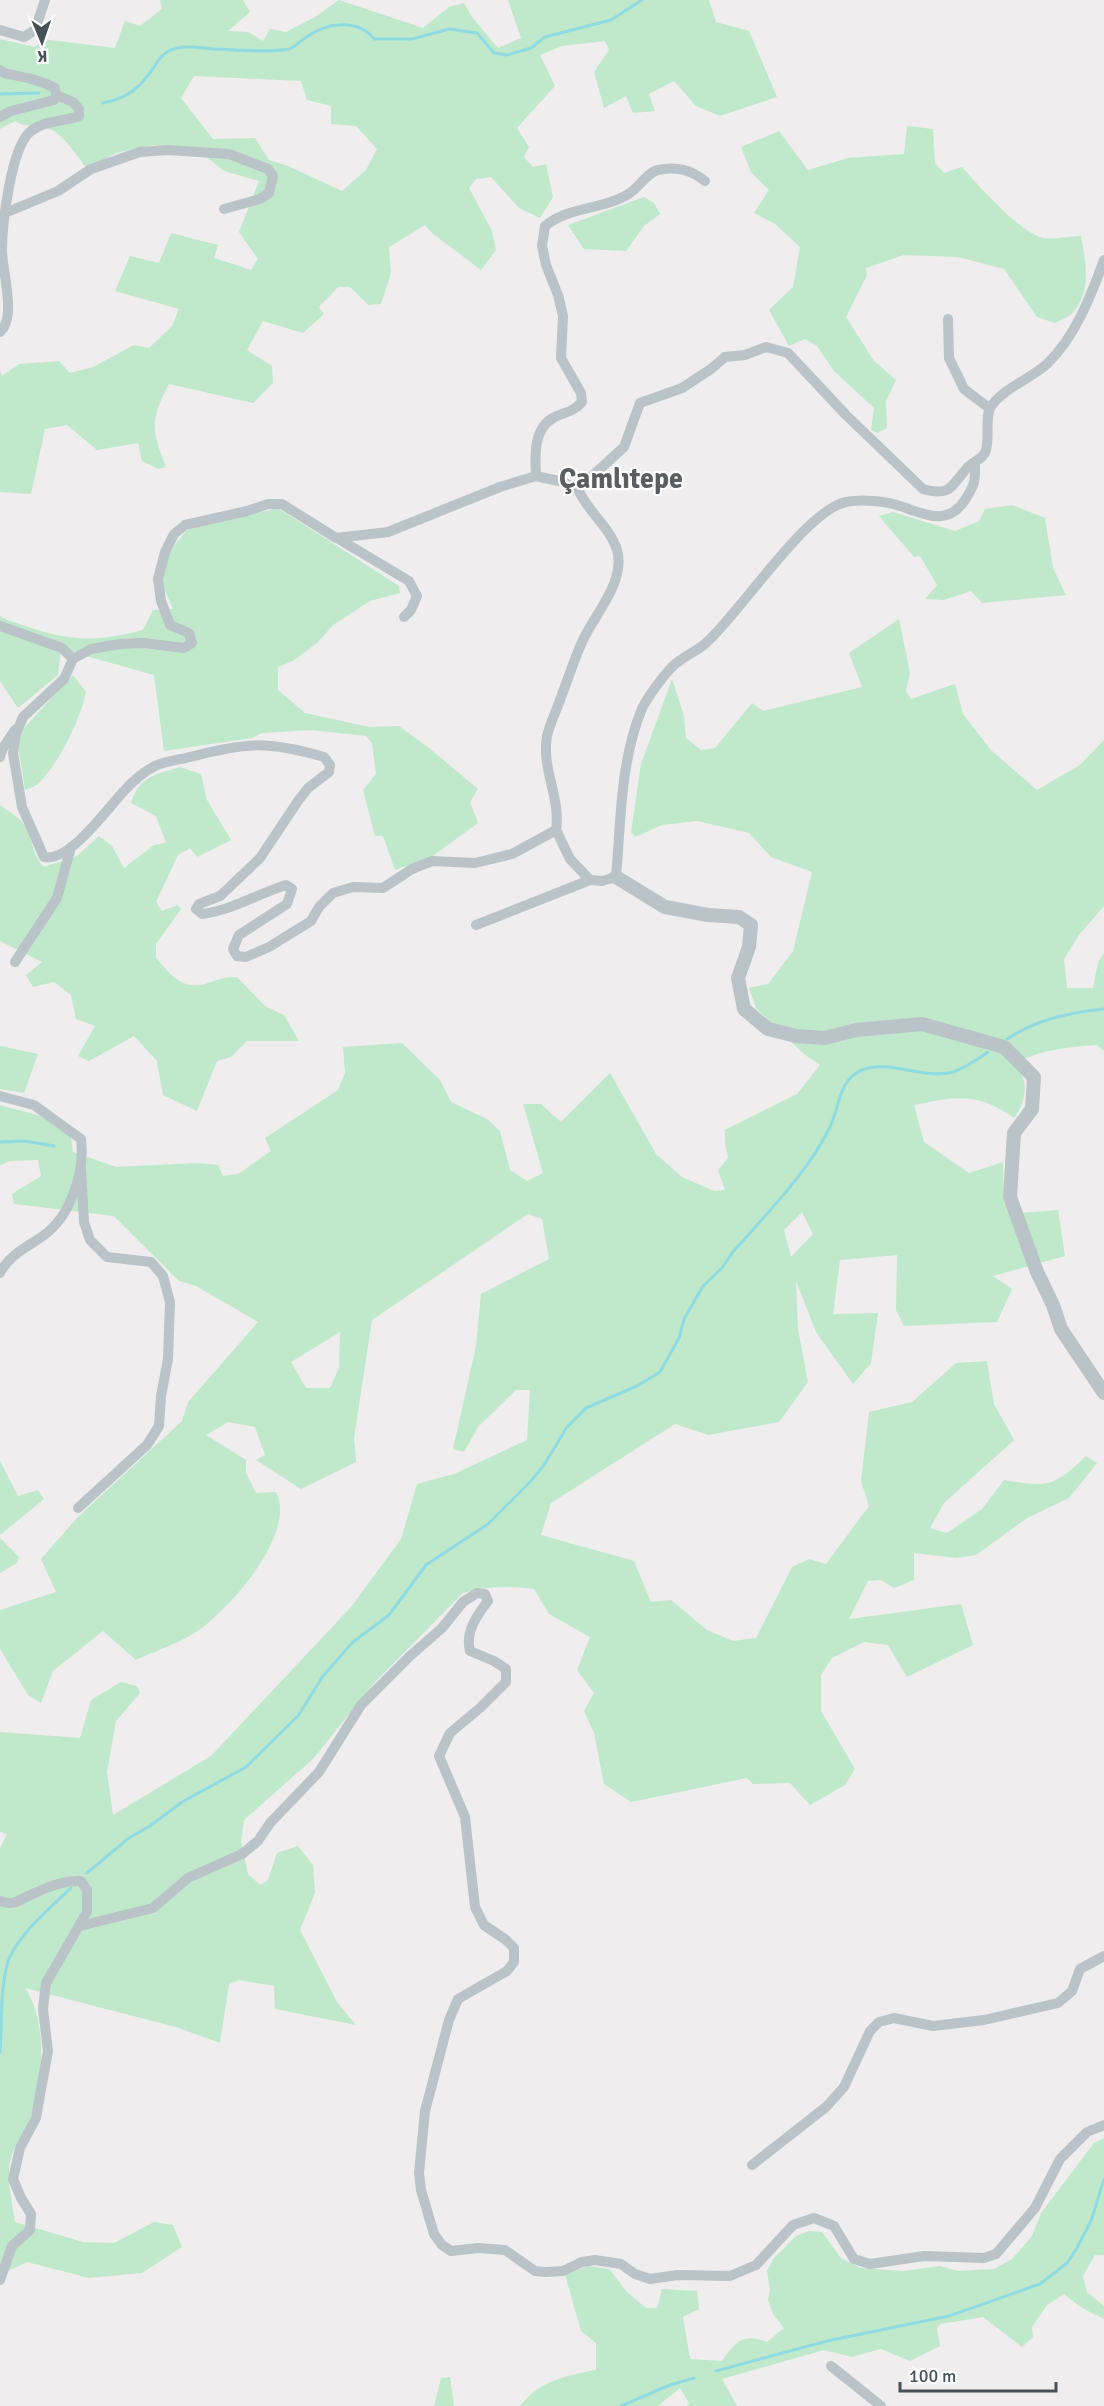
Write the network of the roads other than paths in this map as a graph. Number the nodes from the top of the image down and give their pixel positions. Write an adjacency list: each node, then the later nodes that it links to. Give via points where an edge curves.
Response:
1 (45, 0): 2 (street, via 36,30 24,37)
2 (0, 30)
3 (0, 70): 4 (street, via 47,84 55,88)
4 (56, 95): 5 (street, via 54,100); 8 (street, via 73,102 79,116 44,124 29,132 15,160)
5 (0, 117)
6 (705, 181): 14 (street, via 692,171 679,168 655,170 628,194 566,214 545,226 542,246 563,316 561,358 582,402 575,410 553,417 543,426 535,454)
7 (224, 209): 8 (street, via 269,193 273,176 268,169 229,154 168,150 112,160 58,191)
8 (5, 213): 11 (street, via 2,251 8,310)
9 (1104, 260): 12 (street, via 1086,306 1058,352)
10 (948, 320): 12 (street, via 949,358 964,389)
11 (0, 332)
12 (989, 408): 13 (street, via 985,455)
13 (975, 462): 15 (street, via 951,488 939,493 923,489 788,353 766,347 725,357 682,388 640,403 624,447); 24 (street, via 975,485 959,509 945,516 866,501 845,502 821,515 706,643 672,667 641,710 623,775)
14 (536, 476): 15 (street); 16 (street, via 387,532)
15 (578, 489): 22 (street, via 616,548 620,562 610,590 582,641 547,735 544,757 554,791)
16 (336, 538): 17 (street, via 408,581 417,596); 19 (street, via 282,504 185,525 174,534 158,579 170,625 189,633 192,643 184,648 120,644 91,649)
17 (404, 617)
18 (0, 626): 19 (street, via 62,648)
19 (73, 659): 20 (street, via 64,679)
20 (23, 717): 21 (street); 23 (street, via 12,753 22,807 44,857 59,855)
21 (0, 757)
22 (556, 830): 23 (street, via 512,854 475,863 432,861 382,888 353,887 333,893 311,921 246,957 237,956 233,949 239,935 287,904 291,888 286,885 214,912 202,914 196,909 220,896 260,858 298,801 329,772 330,765 324,757 271,744 243,745 155,766 122,792 107,813); 25 (street, via 570,859)
23 (71, 847): 27 (street, via 57,898)
24 (616, 877): 25 (street); 31 (street, via 665,907 739,917 751,925 738,978 744,1009 768,1029 825,1038 856,1030 922,1024 1004,1047 1022,1064 1034,1077 1034,1087 1032,1109 1014,1133 1010,1197 1061,1329)
25 (590, 880): 26 (street)
26 (476, 925)
27 (15, 962)
28 (0, 1096): 29 (street, via 34,1105 81,1139)
29 (81, 1169): 30 (street, via 58,1224 23,1248); 32 (street, via 84,1222 90,1240 107,1257 151,1262 163,1276 170,1302 168,1359 159,1426 147,1445)
30 (0, 1273)
31 (1104, 1393)
32 (78, 1508)
33 (0, 1901): 34 (street, via 12,1904 69,1880 81,1881 88,1900)
34 (80, 1926): 36 (street, via 153,1908 188,1878 242,1854 258,1841 319,1772 361,1705 442,1628 463,1602 477,1593 485,1594 488,1601 469,1634 470,1651 502,1665 508,1675 506,1682 480,1708 450,1733 439,1756 465,1817 475,1907 484,1925 514,1948 514,1962 507,1971 458,1999 425,2112 418,2173 434,2234 442,2245 451,2251 505,2250 535,2271 563,2271 595,2259 621,2264 650,2279 730,2276 756,2265 793,2225 814,2218 834,2226 854,2259 870,2264 924,2256 984,2258 996,2254 1035,2208 1060,2159 1074,2143); 38 (street, via 46,1983 42,2009 48,2051 36,2118 20,2148 13,2179 31,2214 30,2230 12,2246)
35 (1104, 1956): 37 (street, via 1080,1969 1072,1991 1058,2003 984,2020 933,2026 894,2018 879,2022 870,2031 844,2087 826,2108)
36 (1104, 2125)
37 (752, 2165)
38 (0, 2280)
39 (831, 2366): 40 (street)
40 (881, 2406)

